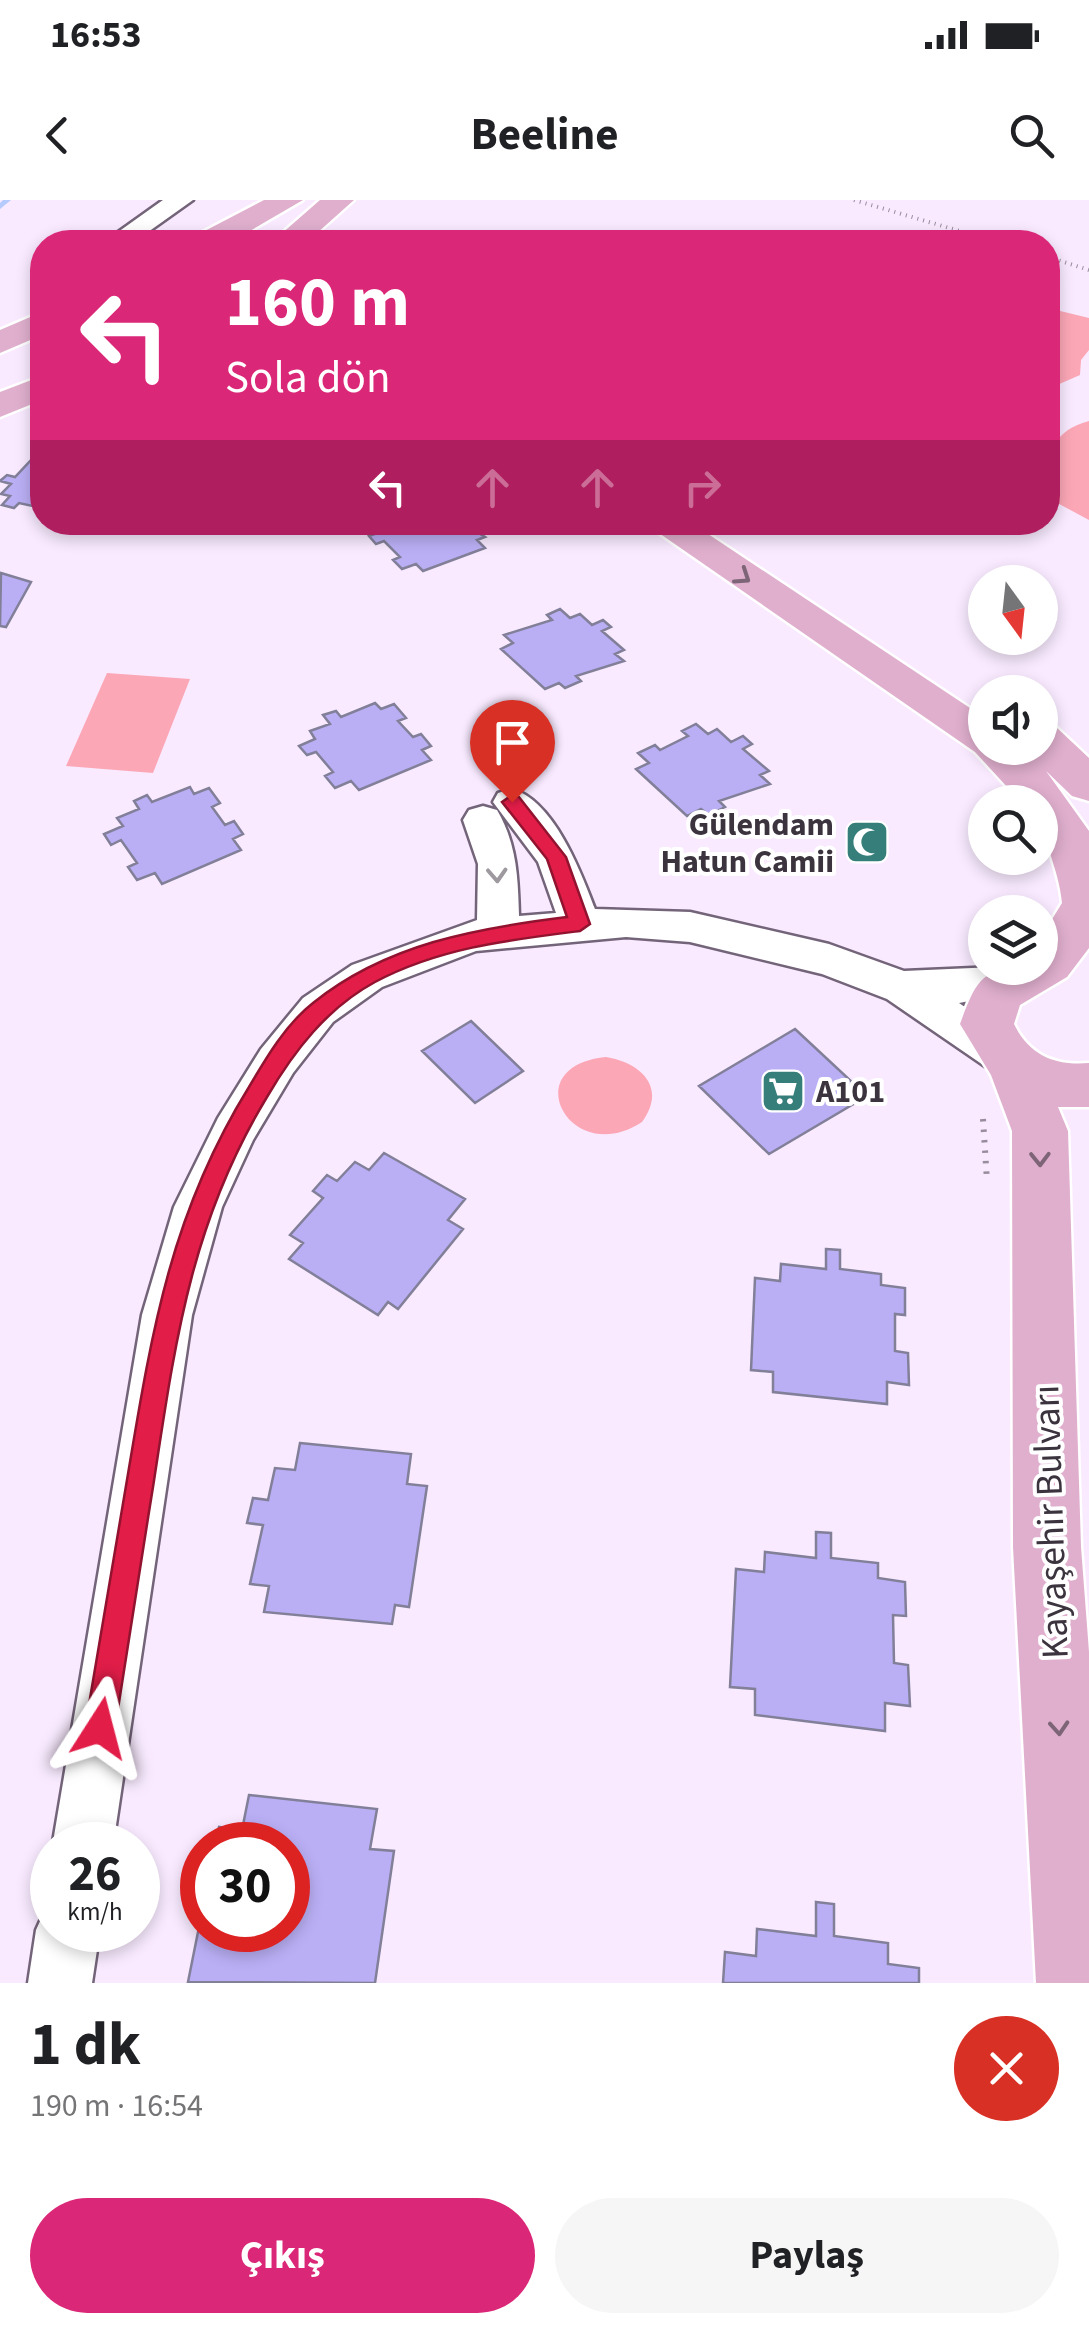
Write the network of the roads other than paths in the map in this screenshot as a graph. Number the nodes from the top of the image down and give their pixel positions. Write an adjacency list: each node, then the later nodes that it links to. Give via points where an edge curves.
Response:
1 (180, 200): 4 (street)
2 (288, 200): 5 (main road)
3 (338, 200): 6 (main road)
4 (138, 230)
5 (231, 230)
6 (302, 230)
7 (30, 328): 8 (main road)
8 (0, 343)
9 (30, 392): 10 (main road)
10 (0, 406)
11 (681, 535): 14 (main road, one-way to 14)
12 (734, 535): 13 (main road)
13 (968, 690)
14 (968, 728)
15 (1058, 755): 17 (main road)
16 (1016, 765): 20 (main road, via 1066,822 1087,870 1088,903)
17 (1089, 785)
18 (580, 924): 19 (street); 19 (street, one-way to 19, via 556,857 498,811); 25 (street, via 690,927 829,960)
19 (498, 932): 28 (street, via 381,970 318,1010 277,1060 198,1207 167,1315)
20 (1058, 953)
21 (1058, 976): 22 (main road)
22 (1089, 984)
23 (982, 985): 25 (street)
24 (1008, 985): 26 (main road, Kayaşehir Bulvarı, via 989,1008 992,1041)
25 (902, 986): 26 (street)
26 (1009, 1062): 27 (main road, via 1056,1085); 31 (main road, Kayaşehir Bulvarı, one-way to 31, via 1040,1131 1047,1547)
27 (1089, 1085)
28 (86, 1822)
29 (65, 1952): 30 (street)
30 (60, 1983)
31 (1076, 1983)

